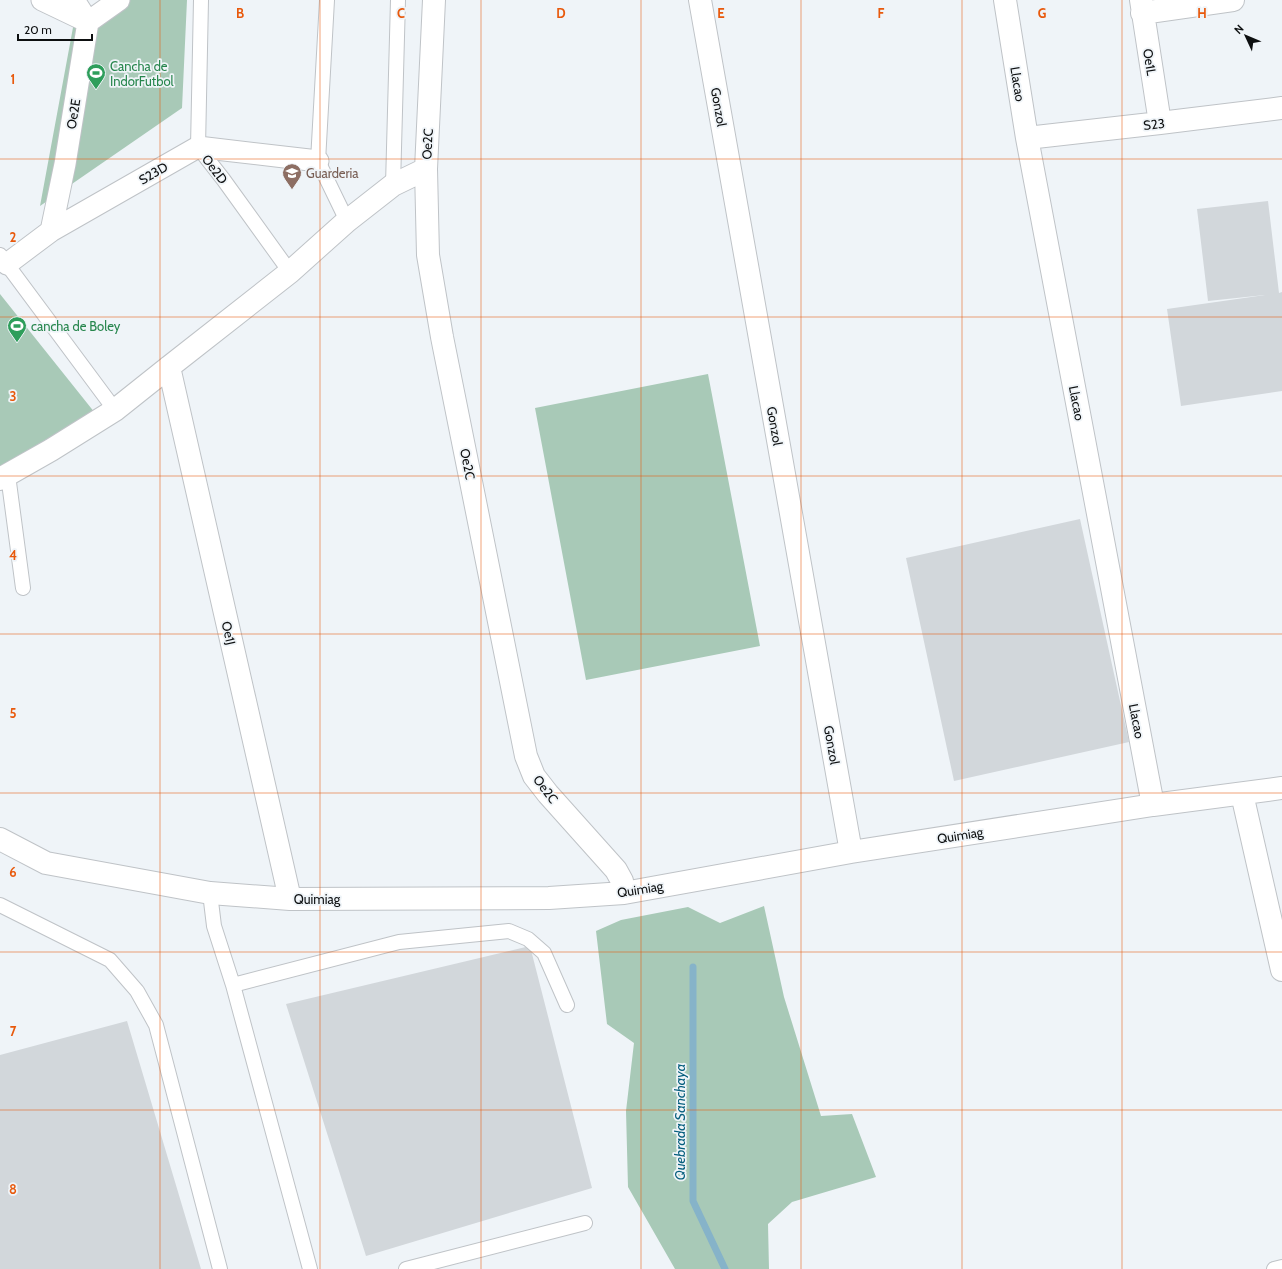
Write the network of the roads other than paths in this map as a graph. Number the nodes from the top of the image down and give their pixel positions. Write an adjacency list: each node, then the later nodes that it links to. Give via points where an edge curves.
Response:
1 (42, 0): 12 (street)
2 (74, 0): 12 (street)
3 (119, 0): 12 (street)
4 (201, 0): 16 (lane, Oe2D)
5 (327, 0): 17 (lane)
6 (398, 0): 19 (lane)
7 (434, 0): 18 (street, Oe2C)
8 (700, 0): 32 (street, Gonzol)
9 (1006, 0): 15 (street, Llacao)
10 (1233, 0): 11 (street)
11 (1141, 6): 14 (street, Oe1L)
12 (88, 22): 21 (street, Oe2E, via 65,164)
13 (1282, 108): 14 (street, S23)
14 (1160, 123): 15 (street, S23)
15 (1027, 138): 30 (street, Llacao)
16 (198, 147): 17 (street); 21 (street, S23D); 23 (lane, Oe2D)
17 (318, 161): 20 (lane)
18 (426, 169): 19 (street); 34 (street, Oe2C, via 428,255 442,337 526,756 534,776 548,794 616,870 622,881)
19 (393, 185): 20 (street)
20 (347, 221): 23 (street)
21 (51, 231): 22 (street, S23D)
22 (4, 259): 25 (lane)
23 (290, 272): 24 (street)
24 (169, 366): 25 (street); 35 (street, Oe1J)
25 (115, 410): 26 (street)
26 (4, 477): 27 (lane)
27 (23, 588)
28 (1282, 788): 29 (street, Quimiag)
29 (1242, 794): 30 (street, Quimiag); 37 (street)
30 (1153, 805): 32 (street, Quimiag)
31 (0, 839): 33 (street, Quimiag, via 46,863)
32 (851, 852): 34 (street, Quimiag)
33 (210, 893): 35 (street, Quimiag); 38 (lane, via 214,926)
34 (624, 893): 35 (street, Quimiag, via 549,898)
35 (290, 899)
36 (0, 905): 42 (lane, via 110,960 137,991 156,1024)
37 (1282, 970)
38 (233, 985): 39 (lane, via 399,942 509,931 528,939 544,953); 43 (lane)
39 (567, 1005)
40 (585, 1223): 44 (lane)
41 (1282, 1267): 45 (lane)
42 (220, 1269)
43 (310, 1269)
44 (406, 1269)
45 (1274, 1269)

